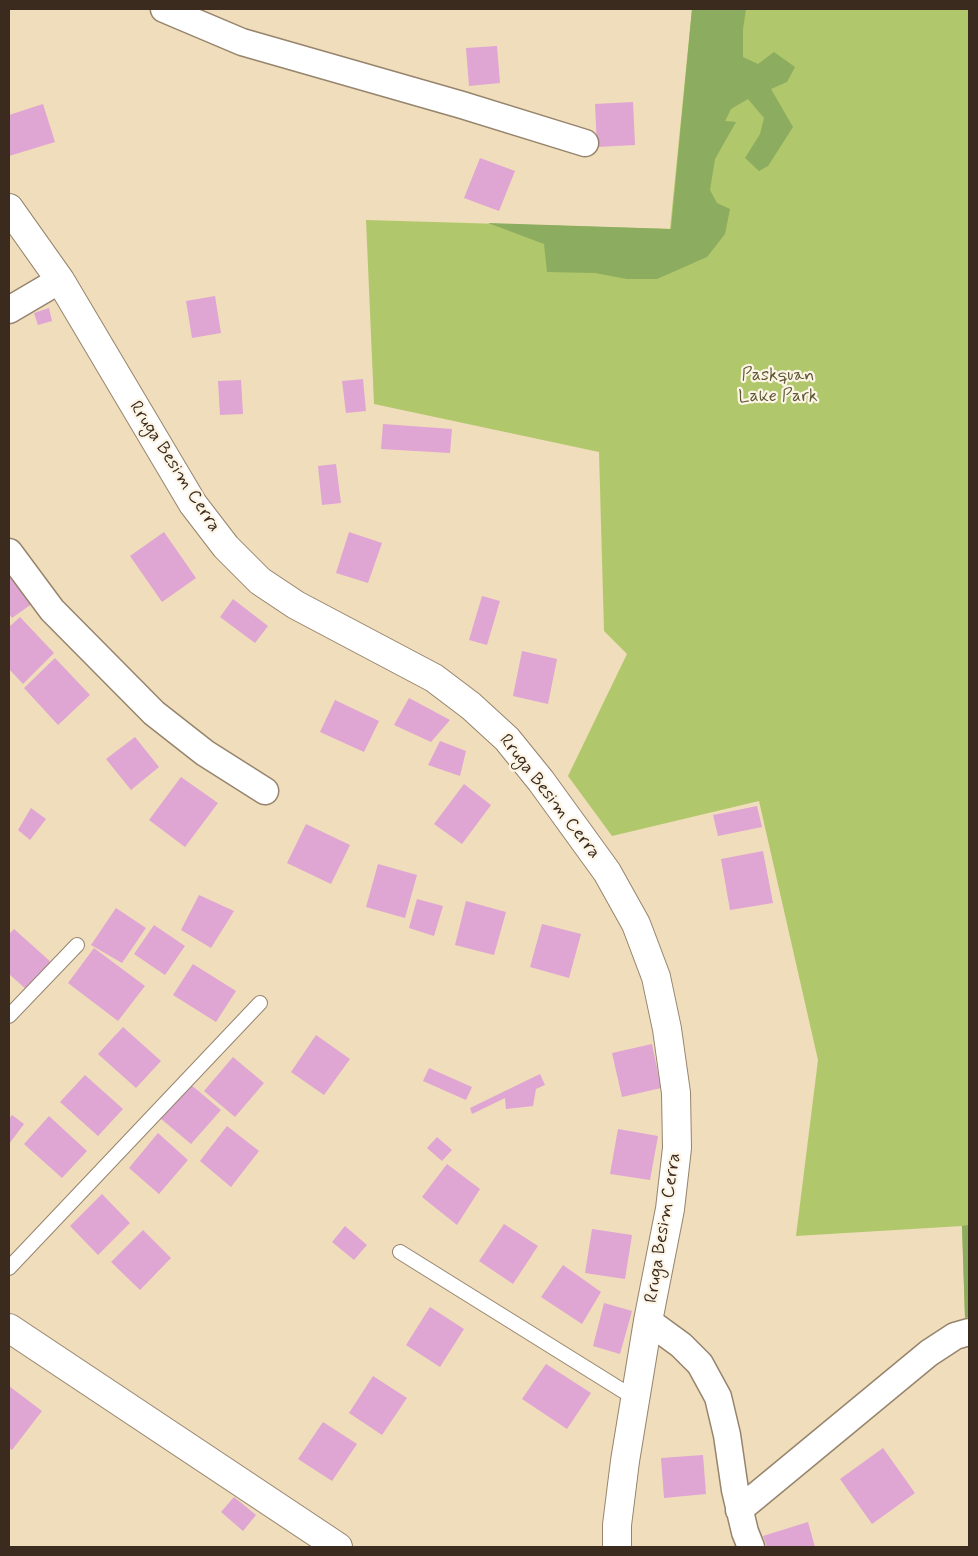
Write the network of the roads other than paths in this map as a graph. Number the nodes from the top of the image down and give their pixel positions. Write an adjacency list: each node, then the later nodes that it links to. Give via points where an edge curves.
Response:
1 (164, 9): 2 (street, via 242,42)
2 (585, 143)
3 (9, 208): 4 (street, Rruga Besim Cerra)
4 (60, 280): 5 (street); 13 (street, Rruga Besim Cerra, via 193,504 226,547 260,581 296,605 434,678 471,706 507,739 607,872 636,924 656,978 676,1093 677,1148 670,1208)
5 (9, 310)
6 (9, 552): 7 (street, via 52,610 154,713 205,753)
7 (265, 791)
8 (77, 945): 10 (lane)
9 (260, 1002): 12 (lane)
10 (9, 1016)
11 (400, 1252): 16 (lane)
12 (9, 1268)
13 (648, 1321): 16 (street, Rruga Besim Cerra); 17 (street, via 681,1345 700,1364 718,1397)
14 (9, 1328): 18 (street)
15 (969, 1332): 17 (street, via 955,1336 928,1353)
16 (636, 1399): 19 (street, Rruga Besim Cerra, via 625,1461)
17 (739, 1510): 20 (street)
18 (338, 1547)
19 (617, 1547)
20 (750, 1547)

